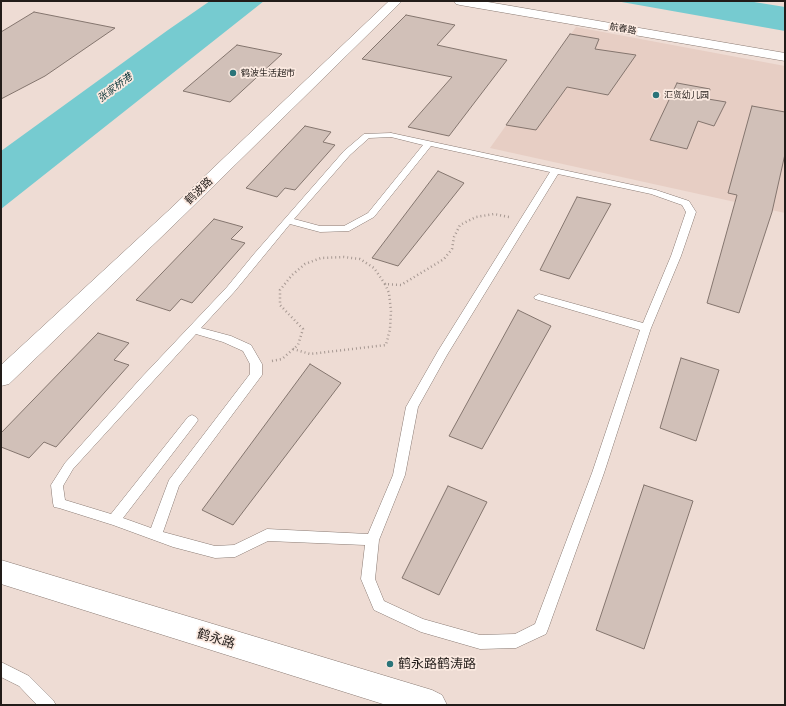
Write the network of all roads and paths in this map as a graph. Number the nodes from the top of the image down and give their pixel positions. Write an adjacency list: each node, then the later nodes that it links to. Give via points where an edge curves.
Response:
1 (396, 1): 14 (street, 鹤波路)
2 (460, 1): 3 (street, 航春路)
3 (785, 57)
4 (428, 144): 5 (lane); 6 (lane, via 391,135 367,136 347,153); 6 (lane, via 371,215 346,229 320,229)
5 (555, 171): 7 (lane); 10 (lane, via 653,192 686,203 691,212)
6 (288, 220): 11 (lane)
7 (524, 221): 8 (path, via 494,214 476,217 460,225 452,249 444,260 401,285); 18 (lane, via 412,407 399,475)
8 (385, 284): 12 (path, via 391,311 386,345 310,354); 12 (path, via 374,268 360,259 321,258 305,264 280,290 280,305 303,329 298,344)
9 (539, 297): 10 (lane)
10 (646, 328): 18 (lane, via 598,473 541,629 516,641 480,642 421,625 379,605 368,579)
11 (193, 330): 13 (lane, via 227,339 247,348); 16 (lane, via 69,466 57,485 59,503)
12 (292, 349): 13 (path, via 282,359)
13 (256, 364): 17 (lane, via 256,374 173,484)
14 (1, 378)
15 (192, 420): 16 (lane)
16 (114, 520): 17 (lane)
17 (155, 535): 18 (lane, via 215,552 235,551 267,535)
18 (372, 540)
19 (1, 572): 22 (street, 鹤永路)
20 (1, 669): 21 (lane, via 24,681)
21 (48, 705)
22 (432, 705)

